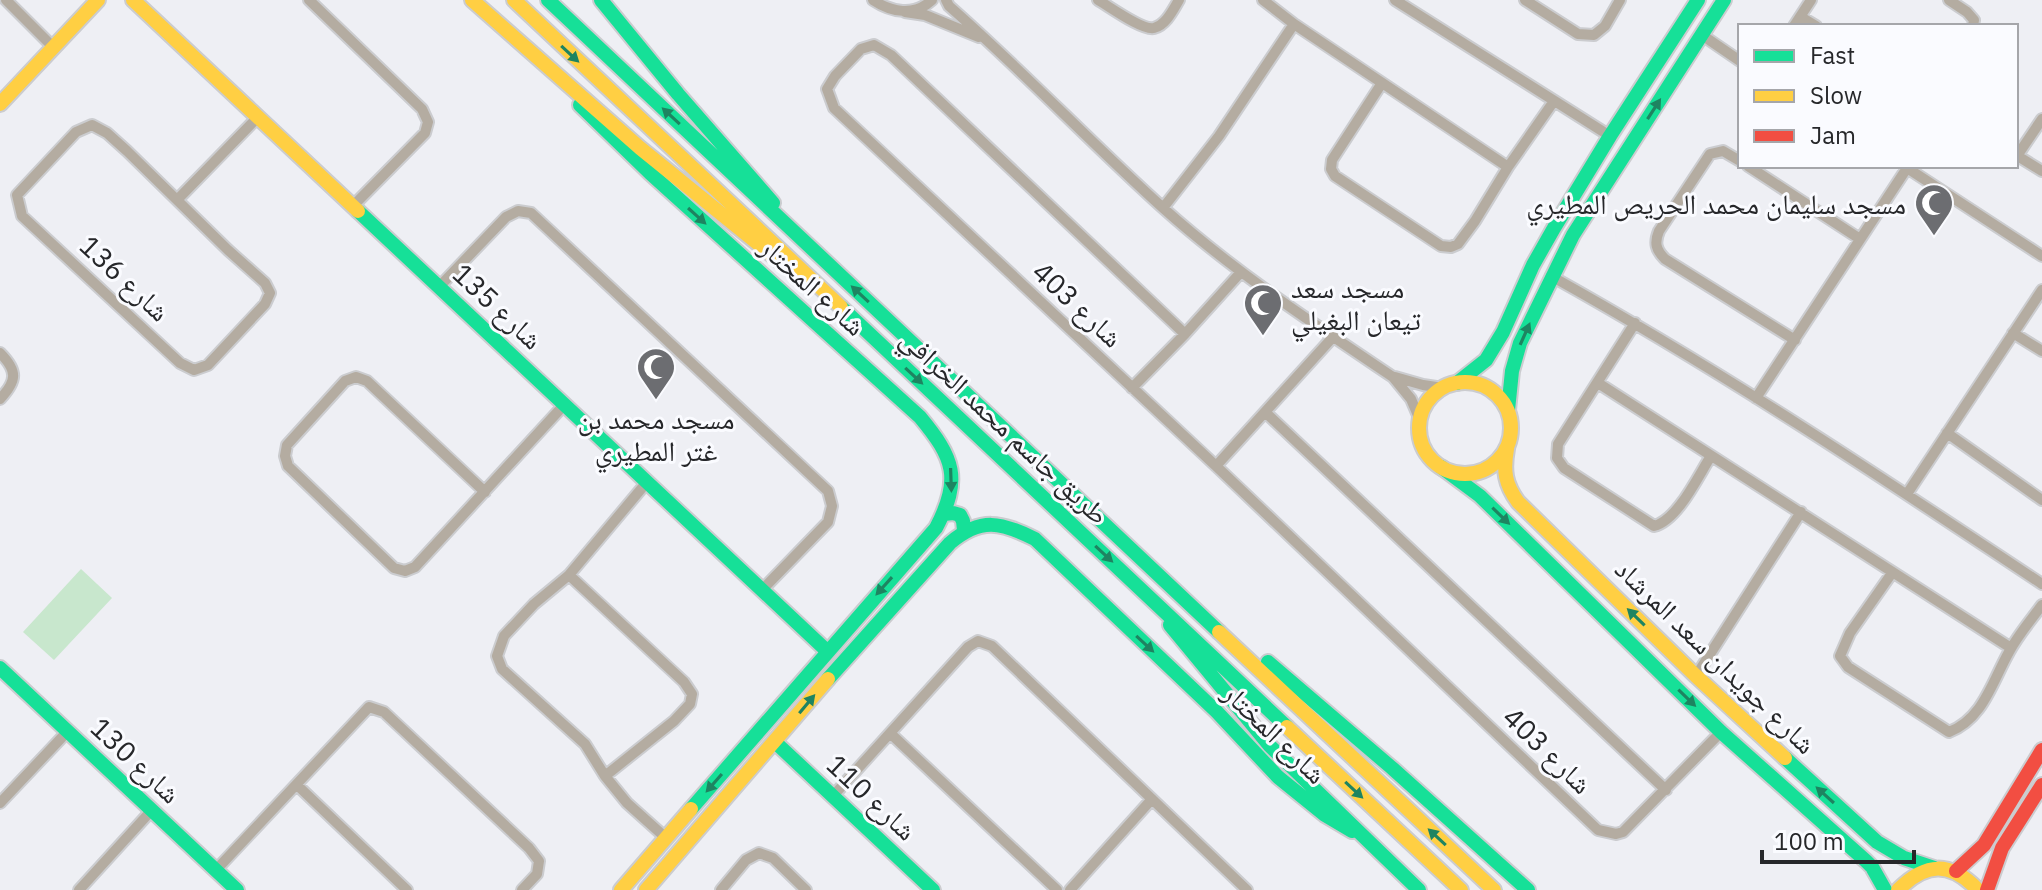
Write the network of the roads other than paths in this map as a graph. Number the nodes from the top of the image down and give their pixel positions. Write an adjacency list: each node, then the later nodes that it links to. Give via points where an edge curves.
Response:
1 (6, 0): 28 (street)
2 (98, 0): 28 (main road)
3 (133, 0): 33 (main road, شارع 135)
4 (309, 0): 45 (street, via 422,109 428,122 425,133)
5 (514, 0): 54 (main road, طريق جاسم محمد الخرافي, one-way to 54)
6 (548, 0): 48 (main road, طريق جاسم محمد الخرافي, one-way to 6)
7 (601, 0): 48 (main road)
8 (873, 0): 22 (street)
9 (932, 0): 22 (street)
10 (946, 0): 27 (street)
11 (1098, 0): 12 (street, via 1146,29 1157,28)
12 (1179, 0)
13 (1263, 0): 24 (street)
14 (1525, 0): 15 (street, via 1578,34 1594,35)
15 (1620, 0)
16 (1698, 0): 35 (main road)
17 (1724, 0): 26 (main road)
18 (1811, 0): 23 (street)
19 (1949, 0): 25 (street, via 1967,12)
20 (1401, 2): 31 (street)
21 (476, 3): 54 (main road, via 640,148); 82 (main road, شارع المختار, one-way to 82, via 650,173 920,417 940,440 951,468 951,496)
22 (905, 12): 27 (street, via 955,25)
23 (1797, 21)
24 (1294, 24): 30 (street); 46 (street)
25 (1973, 24)
26 (1702, 35): 29 (street); 51 (main road, one-way to 26)
27 (990, 42): 46 (street)
28 (53, 47): 32 (main road)
29 (1738, 60)
30 (1382, 83): 39 (street); 39 (street, via 1332,160 1335,176 1441,246 1451,247 1475,221)
31 (1554, 101): 35 (street); 39 (street)
32 (0, 104)
33 (258, 117): 44 (street); 45 (main road, شارع 135)
34 (2042, 119): 36 (street)
35 (1610, 136): 64 (main road, via 1533,265 1486,360)
36 (2018, 154)
37 (2018, 156): 43 (street)
38 (1738, 160): 59 (street, via 1723,151 1710,154 1659,231 1656,246 1665,259)
39 (1508, 167)
40 (1751, 168): 47 (street)
41 (1905, 168): 47 (street)
42 (1908, 168): 49 (street)
43 (2042, 171)
44 (177, 200): 44 (street, شارع 136, via 92,125 76,132 17,195 22,216 180,363 194,370 208,365 270,293)
45 (353, 206): 52 (main road, شارع 135)
46 (1163, 208): 50 (street)
47 (1860, 239): 59 (street)
48 (810, 246): 84 (main road, طريق جاسم محمد الخرافي, one-way to 48)
49 (2042, 256)
50 (1241, 272): 57 (street); 58 (street)
51 (1551, 276): 55 (street); 69 (main road, one-way to 51, via 1520,343)
52 (439, 287): 68 (main road, شارع 135); 89 (street, via 506,217 518,211 531,213 828,491 828,522)
53 (2042, 290): 56 (street)
54 (857, 323): 87 (main road, طريق جاسم محمد الخرافي, one-way to 87)
55 (1635, 323): 63 (street); 66 (street)
56 (2013, 333): 60 (street); 72 (street)
57 (1185, 334): 65 (street); 65 (street, شارع 403, via 891,55 874,45 861,49 827,89 834,108)
58 (1333, 337): 62 (street); 70 (street)
59 (1795, 340): 66 (street)
60 (2042, 351)
61 (0, 353): 67 (street, via 14,375)
62 (1393, 377): 64 (street); 71 (street)
63 (1598, 383): 74 (street); 74 (street, via 1558,444 1557,458 1564,468 1654,526 1672,516)
64 (1450, 385): 69 (main road, via 1472,382 1487,387); 71 (main road, via 1432,396)
65 (1132, 388): 75 (street, شارع 403)
66 (1756, 398): 79 (street)
67 (0, 399)
68 (564, 405): 77 (main road, شارع 135); 78 (street)
69 (1508, 410): 73 (main road)
70 (1265, 412): 75 (street); 103 (street, شارع 403)
71 (1420, 420): 76 (main road, via 1423,446)
72 (1947, 433): 79 (street); 80 (street)
73 (1507, 449): 76 (main road, via 1478,472); 94 (main road, شارع جويدان سعد المرشاد, one-way to 73, via 1518,502 1503,470)
74 (1711, 456): 81 (street)
75 (1216, 466): 103 (street, شارع 403, via 1598,830 1623,832)
76 (1441, 467): 96 (main road, شارع جويدان سعد المرشاد, one-way to 96, via 1480,496)
77 (647, 482): 86 (street); 89 (main road, شارع 135)
78 (485, 492): 78 (street, via 415,567 405,571 394,568 288,466 287,445 345,381 356,377 367,381)
79 (1907, 494): 88 (street)
80 (2042, 500)
81 (1801, 512): 85 (street); 94 (street)
82 (944, 514): 83 (main road, via 960,514); 92 (main road, شارع المختار, one-way to 92)
83 (964, 530): 98 (main road, one-way to 83); 109 (main road, شارع المختار, one-way to 109, via 1000,524 1035,539 1278,777 1325,815)
84 (1132, 549): 129 (main road, طريق جاسم محمد الخرافي, one-way to 84); 130 (main road)
85 (1892, 573): 91 (street); 91 (street, via 1840,656 1848,667 1949,732 1978,711)
86 (569, 575): 100 (street, via 504,636 497,656 502,669 585,744); 100 (street, via 692,694 674,721)
87 (1136, 584): 109 (main road, via 1270,746); 128 (main road, طريق جاسم محمد الخرافي, one-way to 128)
88 (2042, 584)
89 (762, 590): 92 (main road, شارع 135)
90 (2042, 605): 91 (street)
91 (2011, 648)
92 (827, 651): 108 (main road, شارع المختار, one-way to 108)
93 (0, 668): 95 (main road, شارع 130)
94 (1696, 676): 111 (main road, شارع جويدان سعد المرشاد, one-way to 94, via 1891,853 1877,842)
95 (67, 732): 106 (street); 107 (main road, شارع 130)
96 (1721, 732): 103 (street, شارع 403); 131 (main road, شارع جويدان سعد المرشاد, via 1866,861)
97 (891, 734): 104 (street); 105 (street, via 978,641 992,646); 124 (street)
98 (775, 742): 104 (main road, شارع 110); 114 (main road)
99 (2042, 750): 113 (main road, via 1984,845)
100 (605, 776): 108 (street)
101 (297, 785): 112 (street); 117 (street); 118 (street, via 365,710 376,707 529,848 539,861 537,874)
102 (2042, 785): 134 (main road, via 1998,857)
103 (1666, 790)
104 (833, 796): 123 (main road, شارع 110)
105 (1152, 799): 125 (street); 126 (street)
106 (0, 803)
107 (151, 811): 112 (main road, شارع 130); 115 (street)
108 (666, 838): 110 (main road, شارع المختار)
109 (1368, 840): 127 (main road)
110 (642, 866): 114 (main road, via 640,873); 119 (main road, شارع المختار)
111 (1934, 868): 113 (main road, شارع جويدان سعد المرشاد); 132 (main road, via 1920,871)
112 (216, 870): 116 (main road, شارع 130)
113 (1956, 871): 133 (main road)
114 (651, 884)
115 (79, 890)
116 (237, 890)
117 (407, 890)
118 (522, 890)
119 (621, 890): 120 (main road)
120 (635, 890)
121 (721, 890): 122 (street, via 746,860 759,853 773,858)
122 (806, 890)
123 (933, 890)
124 (1057, 890)
125 (1070, 890)
126 (1247, 890)
127 (1419, 890)
128 (1461, 890)
129 (1494, 890)
130 (1528, 890)
131 (1885, 890)
132 (1898, 890)
133 (1978, 890)
134 (1987, 890)

